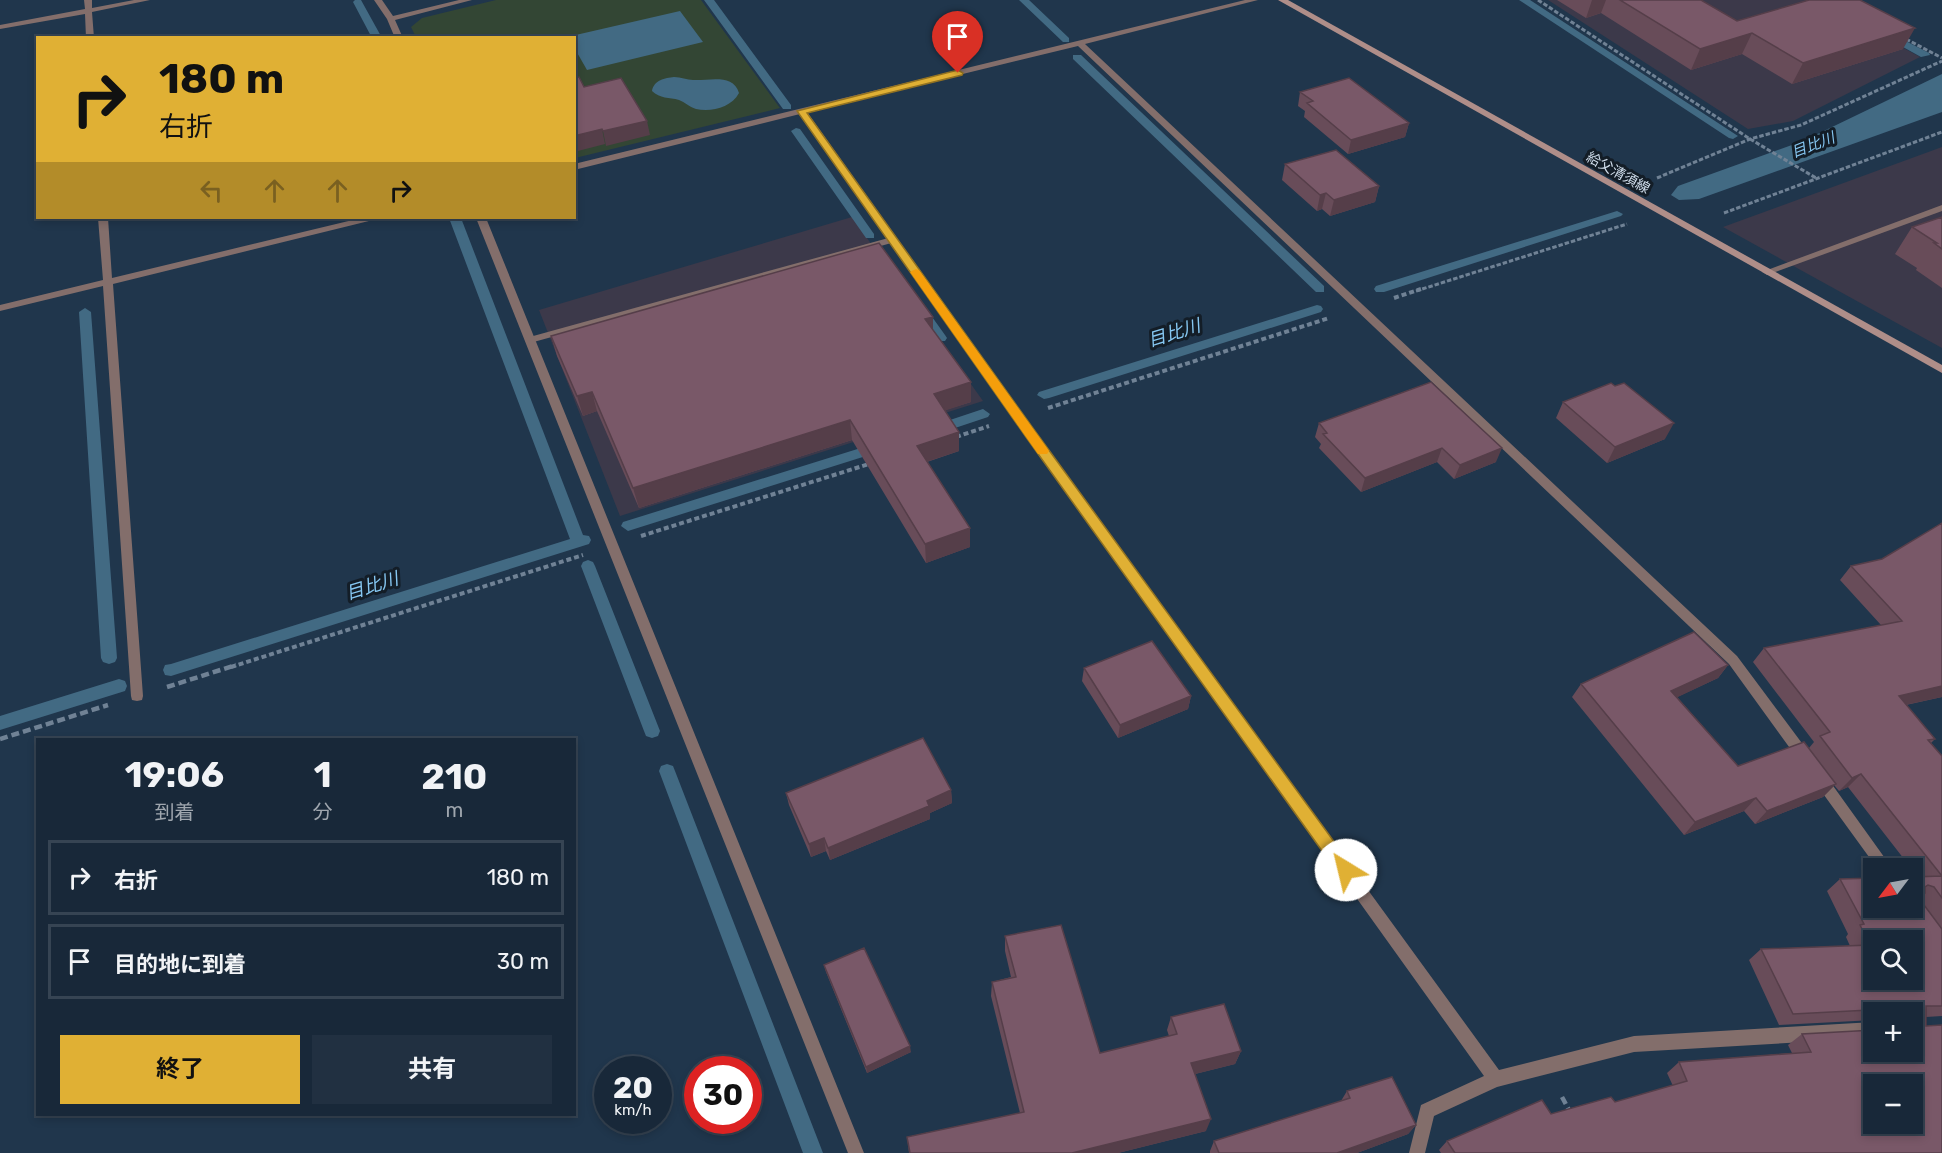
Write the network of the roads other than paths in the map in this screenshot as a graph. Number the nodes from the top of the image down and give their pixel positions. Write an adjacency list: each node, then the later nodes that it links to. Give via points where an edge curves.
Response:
1 (88, 0): 7 (street)
2 (146, 0): 7 (street)
3 (378, 0): 8 (street)
4 (468, 0): 8 (street)
5 (1254, 0): 12 (street)
6 (1282, 0): 20 (main road, 給父清須線)
7 (88, 11): 9 (street); 10 (street)
8 (391, 19): 11 (street)
9 (0, 27)
10 (90, 36)
11 (398, 36)
12 (1080, 43): 13 (street); 26 (street, via 1733,660)
13 (802, 111): 14 (street); 19 (street)
14 (576, 167)
15 (1942, 208): 20 (street)
16 (103, 219): 21 (street)
17 (366, 219): 21 (street)
18 (481, 219): 23 (street)
19 (892, 240): 23 (street); 28 (street)
20 (1767, 272): 24 (main road, 給父清須線)
21 (108, 282): 22 (street); 25 (street)
22 (0, 308)
23 (530, 340): 29 (street)
24 (1942, 370)
25 (137, 696)
26 (1878, 858)
27 (1863, 1031): 28 (street, via 1634,1044)
28 (1496, 1079): 30 (street, via 1427,1111)
29 (856, 1153)
30 (1417, 1153)

